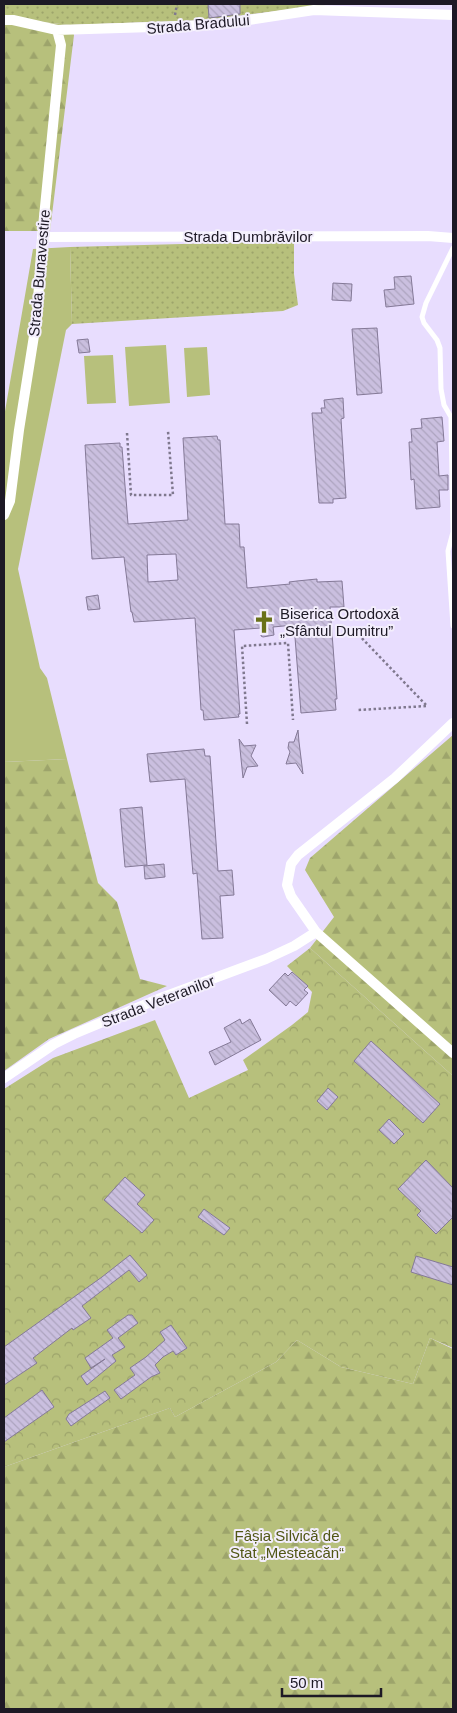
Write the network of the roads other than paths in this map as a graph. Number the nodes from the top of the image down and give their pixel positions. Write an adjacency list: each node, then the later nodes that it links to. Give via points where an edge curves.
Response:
1 (453, 15): 3 (street, Strada Bradului, via 314,10 216,25)
2 (4, 20): 3 (street, Strada Bradului)
3 (57, 30): 4 (street, Strada Bunavestire, via 61,45)
4 (42, 237): 5 (street, Strada Dumbrăvilor); 7 (street, Strada Bunavestire, via 36,317 10,501)
5 (453, 238)
6 (453, 248): 8 (lane, via 422,317 440,348 441,390 451,417 453,532 448,559)
7 (4, 515)
8 (453, 626)
9 (453, 723): 10 (street, via 395,778 291,864 287,885 291,896)
10 (316, 932): 11 (street); 12 (street, Strada Veteranilor, via 266,960 74,1034)
11 (453, 1053)
12 (4, 1078)

